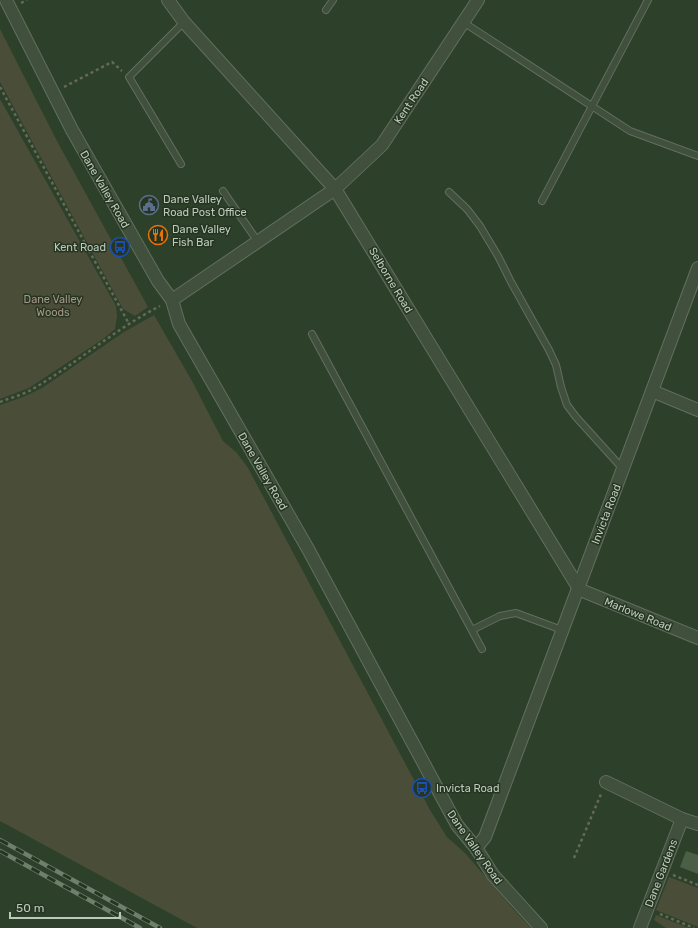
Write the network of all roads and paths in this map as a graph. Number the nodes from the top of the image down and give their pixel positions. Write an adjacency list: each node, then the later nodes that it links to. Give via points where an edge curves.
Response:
1 (6, 0): 11 (street, Dane Valley Road)
2 (168, 0): 7 (street, Selborne Road)
3 (333, 0): 6 (lane)
4 (478, 0): 8 (street, Kent Road)
5 (648, 0): 12 (lane)
6 (326, 10)
7 (184, 22): 9 (lane); 15 (street, Selborne Road)
8 (463, 22): 12 (lane); 15 (street, Kent Road, via 382,145)
9 (129, 77): 11 (path, via 112,62); 14 (lane)
10 (0, 87): 22 (path)
11 (53, 93): 21 (street, Dane Valley Road, via 158,281)
12 (592, 107): 13 (lane, via 630,131); 18 (lane)
13 (698, 156)
14 (182, 164)
15 (335, 190): 19 (street, Kent Road); 28 (street, Selborne Road)
16 (223, 191): 19 (lane)
17 (449, 192): 27 (lane, via 467,209 498,256 550,350 567,405)
18 (542, 201)
19 (258, 242): 21 (street, Kent Road)
20 (698, 268): 24 (street, Invicta Road)
21 (172, 300): 22 (path); 36 (street, Dane Valley Road, via 179,324 308,549 457,825)
22 (128, 324): 25 (path, via 30,390)
23 (312, 334): 29 (lane)
24 (652, 391): 26 (street); 27 (street, Invicta Road)
25 (0, 402)
26 (698, 410)
27 (622, 469): 28 (street, Invicta Road)
28 (578, 588): 30 (street, Invicta Road); 31 (street, Marlowe Road)
29 (472, 630): 30 (lane, via 500,616 516,613); 32 (lane)
30 (562, 630): 36 (street, Invicta Road, via 485,837)
31 (698, 638)
32 (482, 649)
33 (606, 782): 34 (street); 37 (path)
34 (682, 819): 35 (street); 38 (street, Dane Gardens)
35 (698, 824)
36 (476, 848): 41 (street, Dane Valley Road, via 493,875)
37 (574, 858)
38 (662, 871): 39 (path); 40 (street, Dane Gardens)
39 (698, 885)
40 (647, 908): 42 (street, Dane Gardens); 43 (path)
41 (541, 928)
42 (640, 928)
43 (694, 928)

